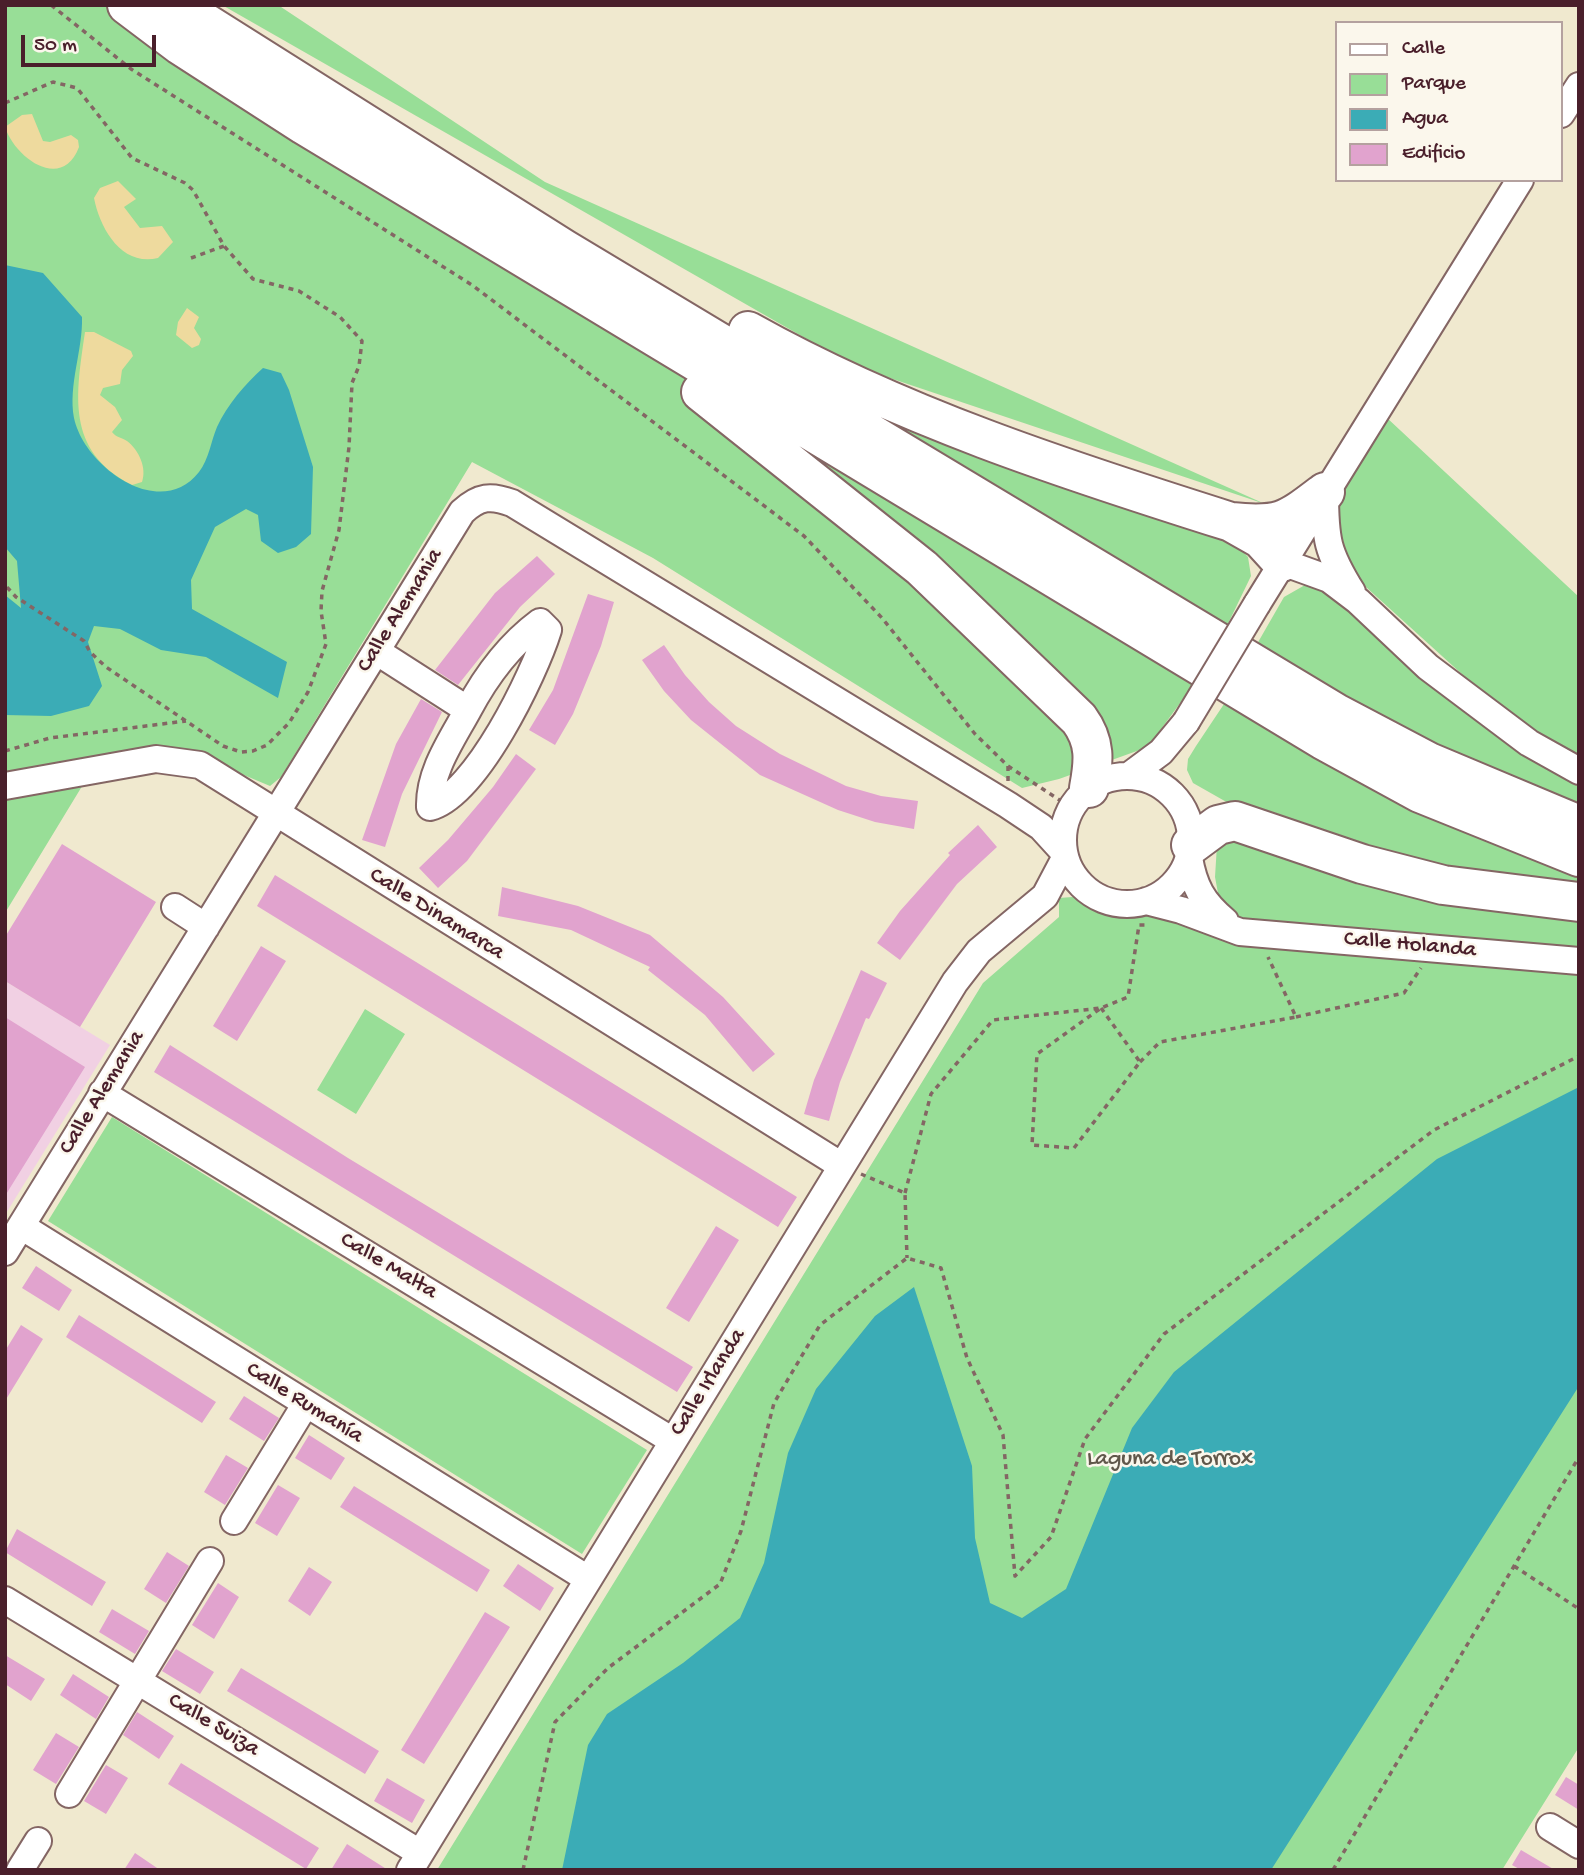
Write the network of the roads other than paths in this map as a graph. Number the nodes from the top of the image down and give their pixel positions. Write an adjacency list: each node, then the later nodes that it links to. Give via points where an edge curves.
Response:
1 (127, 5): 7 (highway, via 304,125)
2 (177, 5): 5 (highway)
3 (1579, 86): 4 (street)
4 (1563, 111)
5 (416, 159): 9 (highway, via 458,167 787,353 873,394 1009,449); 22 (highway, via 1336,713 1429,762)
6 (1519, 182): 8 (street)
7 (617, 316): 19 (highway, via 648,351 922,568 1033,672 1090,734 1094,749); 25 (highway, via 1323,740 1420,793)
8 (1325, 492): 9 (highway, via 1288,520 1263,525); 10 (street); 11 (street, via 1325,537 1338,570)
9 (1231, 522): 10 (highway, via 1261,539)
10 (1282, 562): 11 (street, via 1329,579); 14 (street, bridge)
11 (1358, 601): 15 (street, via 1428,667 1529,743)
12 (376, 652): 13 (street); 20 (street, Calle Alemania, via 462,512 474,500 493,496 512,503); 21 (street, Calle Alemania)
13 (468, 710): 13 (street, via 483,681 520,637 540,622 548,630 539,660 509,718 463,784 443,804 430,807 429,789)
14 (1186, 722): 16 (street, via 1161,752); 18 (street, via 1172,757)
15 (1579, 771)
16 (1130, 775): 18 (street, via 1160,784); 19 (street, via 1108,778)
17 (5, 786): 21 (street, Calle Dinamarca, via 156,759 200,765)
18 (1173, 794): 23 (street, via 1187,818)
19 (1076, 797): 20 (street, Calle Alemania, via 1049,807); 24 (street, via 1066,818)
20 (1008, 805): 24 (street, Calle Alemania, via 1041,827)
21 (276, 815): 31 (street, Calle Alemania); 35 (street, Calle Dinamarca)
22 (1579, 825)
23 (1190, 851): 27 (highway, via 1218,825 1235,821 1362,864 1443,884); 29 (street, via 1171,887); 32 (street, via 1197,892 1205,904)
24 (1063, 855): 26 (street, via 1080,884); 30 (street, Calle Irlanda, via 1045,896)
25 (1579, 857)
26 (1093, 894): 29 (street); 30 (street, Calle Irlanda, via 1049,903)
27 (1579, 902)
28 (174, 907): 31 (street)
29 (1148, 913): 32 (street, Calle Holanda, via 1181,910)
30 (1027, 914): 35 (street, Calle Irlanda, via 979,951 955,982)
31 (206, 927): 34 (street, Calle Alemania)
32 (1248, 933): 33 (street, Calle Holanda)
33 (1579, 961)
34 (102, 1093): 36 (street, Calle Alemania); 39 (street, Calle Malta)
35 (842, 1166): 39 (street, Calle Irlanda)
36 (21, 1226): 37 (street, Calle Alemania); 38 (street, Calle Rumanía)
37 (5, 1252)
38 (305, 1405): 40 (street); 42 (street, Calle Rumanía)
39 (673, 1441): 42 (street, Calle Irlanda)
40 (234, 1521)
41 (210, 1561): 44 (street)
42 (588, 1579): 49 (street, Calle Irlanda)
43 (5, 1600): 44 (street, Calle Suiza)
44 (138, 1681): 45 (street); 49 (street, Calle Suiza)
45 (69, 1794)
46 (1550, 1827): 48 (street)
47 (38, 1841): 50 (street)
48 (1579, 1845)
49 (415, 1861)
50 (20, 1870)

